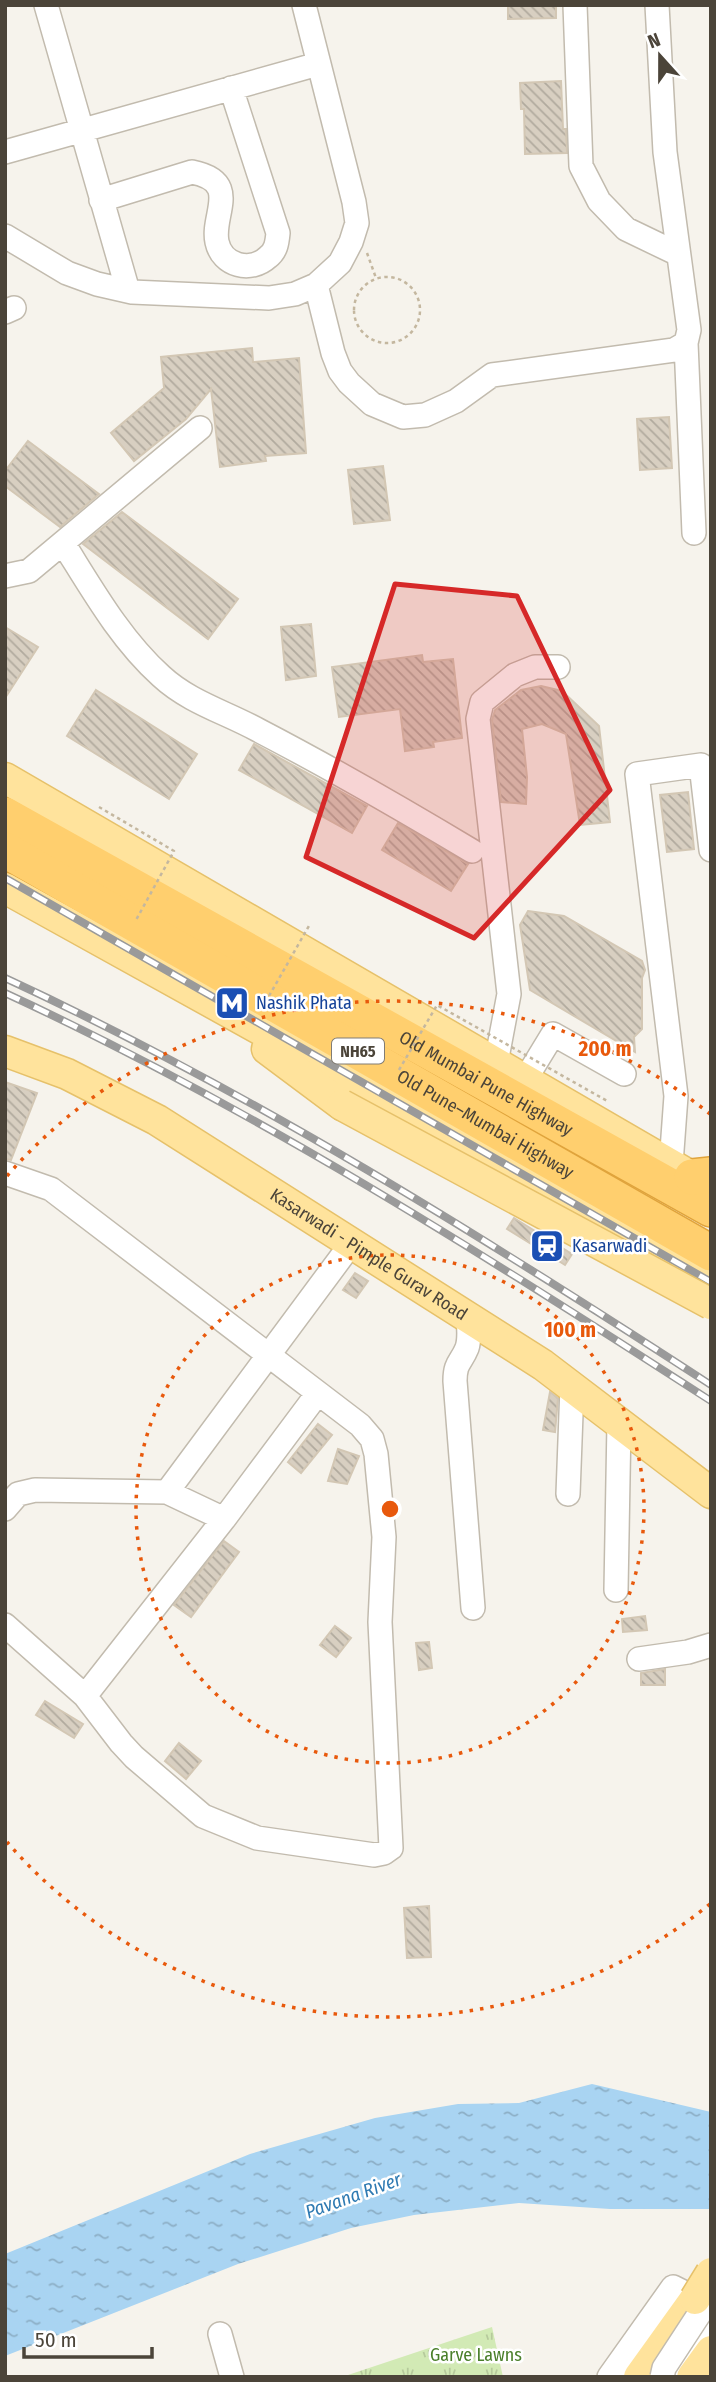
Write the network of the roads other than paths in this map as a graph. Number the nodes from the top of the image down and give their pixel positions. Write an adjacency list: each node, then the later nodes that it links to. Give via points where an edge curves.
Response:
1 (46, 5): 7 (street)
2 (303, 5): 5 (street)
3 (575, 5): 11 (street, via 582,166 599,201 626,229)
4 (656, 5): 11 (street, via 665,152)
5 (318, 64): 6 (street); 12 (street, via 357,223 340,263)
6 (231, 88): 7 (street); 9 (street, via 278,233 273,253 265,261 244,267 219,250 220,192 205,175 192,172)
7 (81, 131): 8 (street); 9 (street)
8 (5, 152)
9 (102, 200): 13 (street)
10 (5, 236): 13 (street, via 67,273)
11 (678, 254): 14 (street, via 689,330)
12 (316, 285): 13 (street, via 269,298); 14 (street, via 340,370 372,404 403,417 425,415 456,401 492,375 674,351)
13 (128, 291)
14 (686, 343): 16 (street)
15 (200, 428): 17 (street)
16 (694, 533)
17 (63, 543): 18 (street, via 29,571); 24 (street, via 130,644 162,677 198,702 256,729)
18 (5, 576)
19 (558, 667): 28 (street, via 535,667 515,675 482,702 478,719 509,994)
20 (5, 778): 28 (main road)
21 (5, 816): 33 (highway, Old Mumbai Pune Highway / NH65)
22 (5, 850): 35 (highway, Old Pune–Mumbai Highway / NH65)
23 (711, 850): 32 (street, via 701,765 637,774 676,1096)
24 (472, 851)
25 (5, 888): 26 (main road)
26 (245, 1021): 36 (main road); 37 (main road, bridge, via 269,1052 342,1105)
27 (5, 1051): 34 (main road, Kasarwadi - Pimple Gurav Road, via 67,1074 158,1120)
28 (496, 1063): 30 (main road)
29 (624, 1074): 30 (street, via 552,1034)
30 (525, 1080): 32 (main road)
31 (5, 1173): 39 (street, via 51,1189)
32 (696, 1176)
33 (711, 1209)
34 (351, 1244): 38 (main road, Kasarwadi - Pimple Gurav Road); 39 (street)
35 (711, 1253)
36 (711, 1284)
37 (711, 1304)
38 (468, 1318): 40 (main road, Kasarwadi - Pimple Gurav Road); 49 (street, via 466,1350 455,1369 455,1381)
39 (268, 1355): 41 (street); 43 (street)
40 (572, 1387): 42 (main road, Kasarwadi - Pimple Gurav Road); 45 (street)
41 (318, 1393): 47 (street); 53 (street, via 360,1425 372,1439 376,1454 384,1537 380,1622 391,1848 374,1855 270,1840 215,1822 128,1750)
42 (619, 1423): 44 (main road, Kasarwadi - Pimple Gurav Road); 48 (street)
43 (167, 1492): 46 (street, via 35,1490 19,1494); 47 (street)
44 (711, 1493)
45 (568, 1494)
46 (5, 1509)
47 (224, 1519): 53 (street)
48 (616, 1590)
49 (473, 1608)
50 (5, 1625): 53 (street)
51 (711, 1645): 52 (street)
52 (639, 1659)
53 (85, 1696)
54 (711, 2273): 55 (main road, bridge)
55 (705, 2300): 60 (street, via 673,2287); 61 (main road); 62 (street, bridge)
56 (711, 2325): 63 (street)
57 (220, 2334): 59 (street)
58 (711, 2351): 64 (main road)
59 (232, 2377)
60 (609, 2377)
61 (639, 2377)
62 (662, 2377)
63 (676, 2377)
64 (692, 2377)

